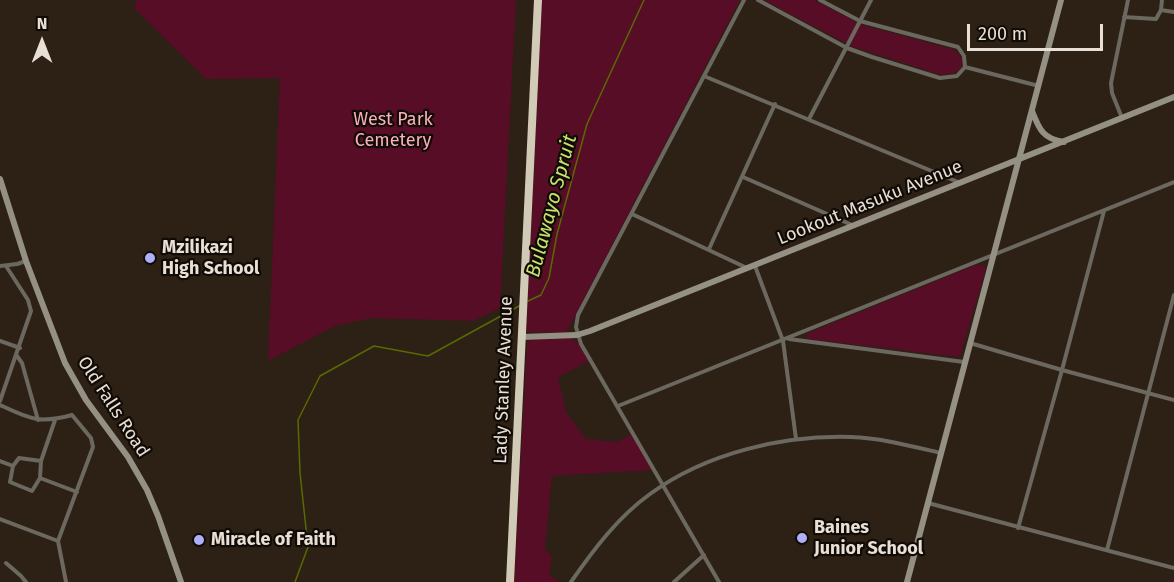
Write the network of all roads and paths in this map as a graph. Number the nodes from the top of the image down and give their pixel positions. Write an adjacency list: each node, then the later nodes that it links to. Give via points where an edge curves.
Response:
1 (538, 0): 40 (highway, Lady Stanley Avenue)
2 (744, 0): 15 (street)
3 (758, 0): 13 (street)
4 (820, 0): 12 (street)
5 (871, 0): 12 (street)
6 (1061, 0): 16 (street)
7 (1128, 0): 11 (street)
8 (1162, 0): 9 (street)
9 (1161, 10): 10 (street); 11 (street, via 1154,20)
10 (1174, 12)
11 (1124, 17): 20 (street, via 1111,83)
12 (860, 21): 13 (street); 14 (street, via 958,47 964,56)
13 (847, 48): 14 (street, via 940,78 957,76); 21 (street)
14 (964, 67): 16 (street)
15 (704, 76): 18 (street); 29 (street)
16 (1039, 86): 19 (street)
17 (1174, 98): 20 (street, Lookout Masuku Avenue)
18 (775, 104): 21 (street); 24 (street)
19 (1032, 111): 22 (street, via 1044,136); 23 (street)
20 (1122, 118): 22 (street, Lookout Masuku Avenue)
21 (809, 119): 27 (street)
22 (1065, 142): 23 (street, Lookout Masuku Avenue)
23 (1017, 162): 27 (street, Lookout Masuku Avenue); 32 (street)
24 (743, 177): 30 (street); 31 (street)
25 (0, 179): 33 (street, Old Falls Road)
26 (1174, 182): 28 (street)
27 (959, 183): 30 (street, Lookout Masuku Avenue)
28 (1104, 211): 32 (street); 48 (street)
29 (632, 214): 31 (street); 39 (street, via 578,315)
30 (854, 226): 36 (street, Lookout Masuku Avenue)
31 (709, 249): 37 (street)
32 (995, 254): 41 (street); 44 (street)
33 (26, 261): 35 (street); 73 (street, Old Falls Road, via 65,363 147,490)
34 (0, 266): 35 (street)
35 (6, 266): 45 (street, via 31,308)
36 (755, 266): 37 (street, Lookout Masuku Avenue); 43 (street)
37 (748, 268): 39 (street, Lookout Masuku Avenue)
38 (1174, 295): 49 (street)
39 (577, 335): 40 (street, Lookout Masuku Avenue); 52 (street)
40 (522, 337): 74 (highway, Lady Stanley Avenue)
41 (788, 339): 43 (street); 47 (street)
42 (0, 341): 45 (street)
43 (783, 341): 52 (street); 55 (street)
44 (970, 342): 47 (street); 48 (street)
45 (20, 348): 46 (street)
46 (17, 356): 51 (street); 53 (street)
47 (964, 362): 56 (street)
48 (1062, 370): 49 (street); 65 (street)
49 (1148, 393): 50 (street); 67 (street)
50 (1174, 400)
51 (0, 403): 53 (street)
52 (618, 406): 61 (street)
53 (38, 420): 54 (street)
54 (55, 420): 58 (street); 62 (street, via 72,415 93,441)
55 (796, 439): 56 (street, via 861,438); 61 (street, via 724,457)
56 (941, 453): 63 (street)
57 (0, 461): 59 (street)
58 (40, 461): 59 (street, via 19,458); 60 (street)
59 (13, 466): 60 (street, via 11,484 32,490)
60 (40, 478): 62 (street)
61 (662, 485): 68 (street); 75 (street, via 617,522)
62 (77, 492): 66 (street)
63 (927, 503): 65 (street); 78 (street)
64 (0, 519): 66 (street)
65 (1018, 528): 67 (street)
66 (58, 541): 72 (street)
67 (1107, 550): 70 (street)
68 (704, 555): 76 (street); 77 (street)
69 (6, 563): 71 (street)
70 (1174, 568)
71 (26, 582)
72 (66, 582)
73 (181, 582)
74 (510, 582)
75 (571, 582)
76 (674, 582)
77 (719, 582)
78 (907, 582)

